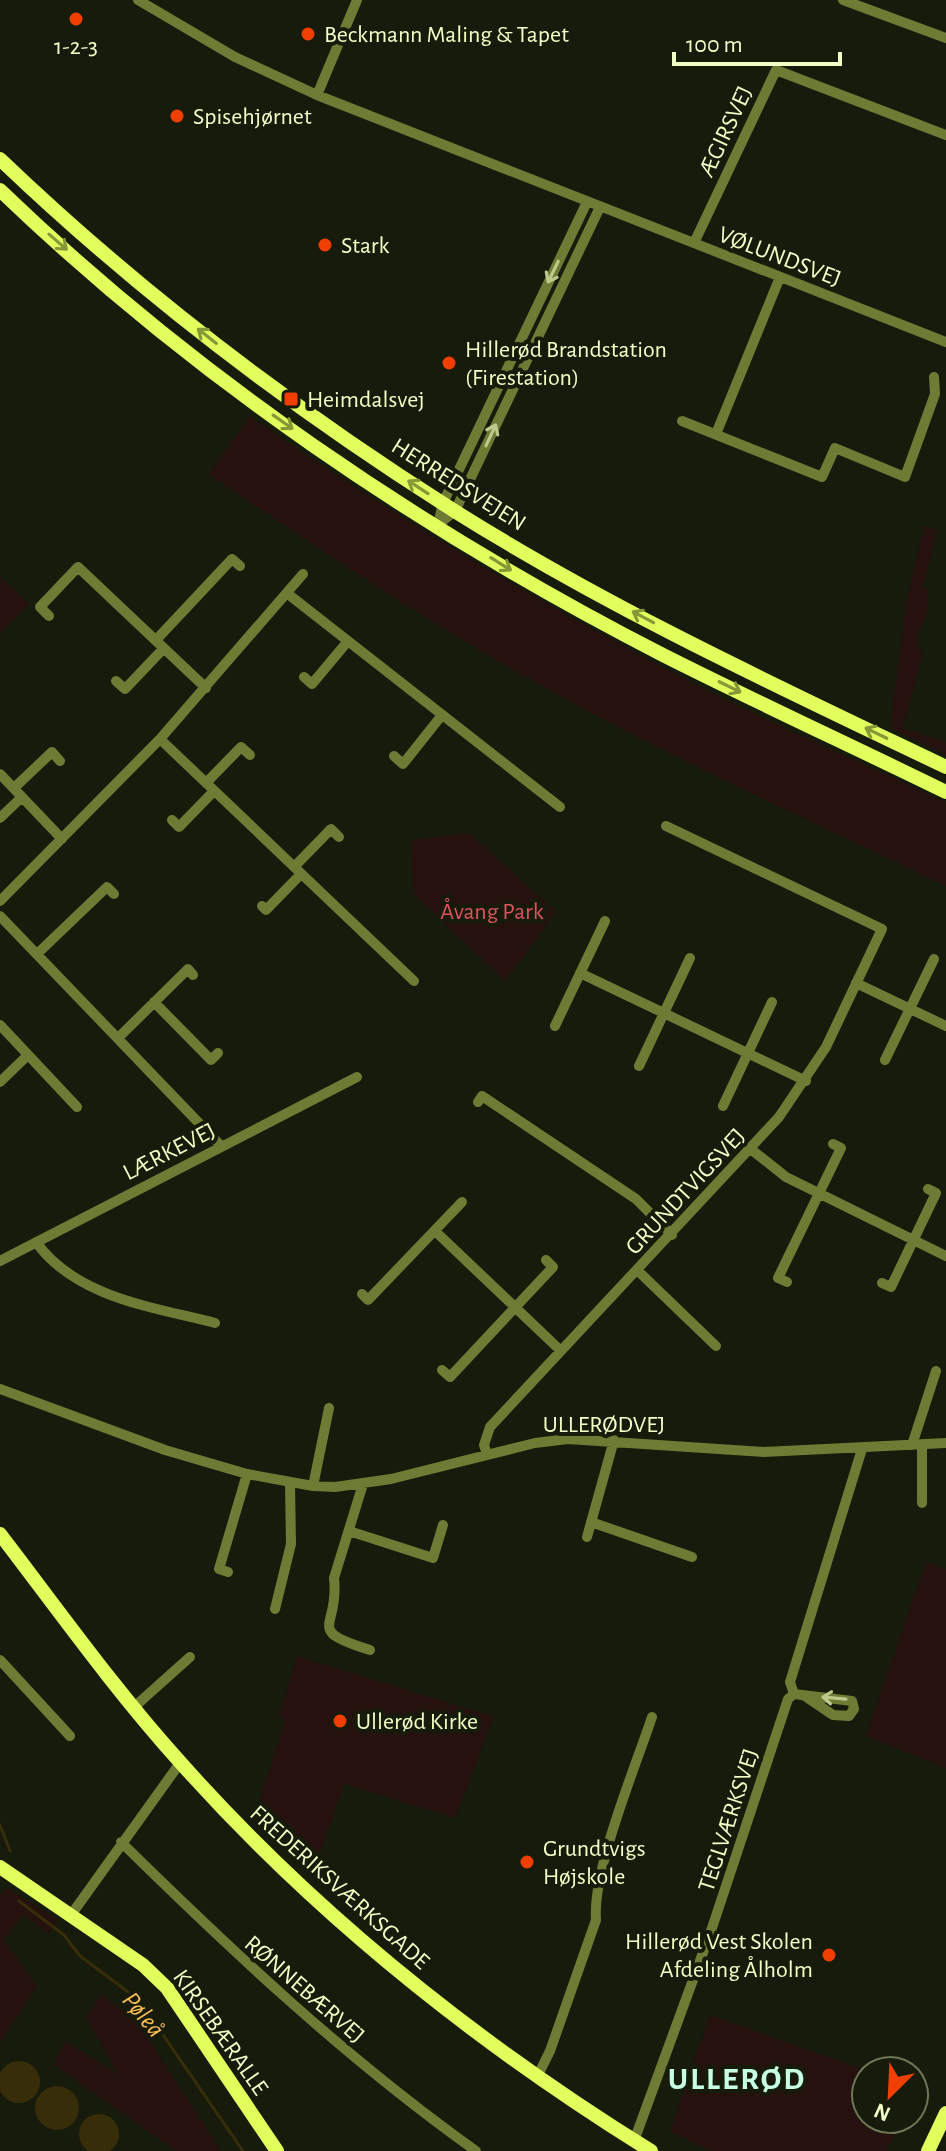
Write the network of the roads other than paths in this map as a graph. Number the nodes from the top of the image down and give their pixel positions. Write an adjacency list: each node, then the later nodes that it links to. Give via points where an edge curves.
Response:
1 (138, 0): 5 (street, VØLUNDSVEJ, via 235,57)
2 (357, 0): 5 (street)
3 (843, 0): 4 (street)
4 (946, 38)
5 (317, 95): 9 (street, VØLUNDSVEJ)
6 (946, 135): 11 (street, ÆGIRSVEJ, via 776,70)
7 (0, 159): 17 (street, HERREDSVEJEN, one-way to 7, via 206,336)
8 (0, 190): 18 (street, HERREDSVEJEN, one-way to 18, via 178,343 361,476)
9 (587, 202): 10 (street, VØLUNDSVEJ); 17 (street, one-way to 17)
10 (600, 207): 11 (street, VØLUNDSVEJ); 17 (street, one-way to 10)
11 (694, 243): 12 (street, VØLUNDSVEJ)
12 (780, 277): 13 (street, VØLUNDSVEJ); 16 (street)
13 (945, 340)
14 (934, 377): 16 (street, via 935,394 905,477 835,448 822,477)
15 (682, 421): 16 (street)
16 (716, 434)
17 (449, 507): 18 (street); 33 (street, HERREDSVEJEN, one-way to 17, via 717,657)
18 (438, 525): 36 (street, HERREDSVEJEN, one-way to 36, via 662,654)
19 (240, 566): 24 (street, via 232,559)
20 (303, 574): 21 (street)
21 (288, 594): 23 (street); 27 (street)
22 (49, 616): 24 (street, via 40,607 78,567)
23 (348, 641): 25 (street, via 312,684); 28 (street)
24 (160, 644): 26 (street, via 125,689); 27 (street)
25 (304, 677)
26 (116, 681)
27 (206, 688): 29 (street)
28 (442, 715): 31 (street, via 403,764); 38 (street)
29 (160, 739): 35 (street); 43 (street)
30 (250, 755): 35 (street, via 241,747)
31 (394, 756)
32 (60, 761): 37 (street, via 52,752)
33 (946, 767)
34 (0, 774): 37 (street)
35 (210, 787): 40 (street, via 179,827); 44 (street)
36 (946, 792)
37 (18, 793): 39 (street); 43 (street)
38 (560, 807)
39 (0, 818)
40 (172, 820)
41 (666, 826): 56 (street, GRUNDTVIGSVEJ, via 882,929)
42 (339, 837): 44 (street, via 331,829)
43 (62, 839): 46 (street)
44 (298, 870): 47 (street, via 266,910); 55 (street)
45 (114, 894): 50 (street, via 107,887)
46 (0, 901)
47 (262, 906)
48 (0, 916): 50 (street)
49 (605, 921): 53 (street)
50 (37, 954): 64 (street)
51 (690, 958): 60 (street)
52 (934, 959): 59 (street)
53 (580, 973): 60 (street); 62 (street)
54 (193, 975): 57 (street, via 188,969)
55 (414, 981)
56 (856, 983): 59 (street); 71 (street, GRUNDTVIGSVEJ)
57 (154, 1002): 64 (street); 65 (street, via 211,1060)
58 (772, 1002): 66 (street)
59 (911, 1009): 63 (street); 68 (street)
60 (664, 1013): 66 (street); 69 (street)
61 (0, 1025): 67 (street)
62 (555, 1026)
63 (946, 1026)
64 (118, 1038): 77 (street)
65 (218, 1053)
66 (748, 1053): 71 (street); 74 (street)
67 (28, 1055): 72 (street); 75 (street)
68 (885, 1060)
69 (639, 1066)
70 (357, 1077): 77 (street, LÆRKEVEJ)
71 (806, 1081): 78 (street, GRUNDTVIGSVEJ)
72 (0, 1082)
73 (478, 1102): 83 (street, via 482,1096 636,1199)
74 (723, 1106)
75 (77, 1107)
76 (833, 1144): 80 (street, via 841,1148)
77 (221, 1146): 85 (street, LÆRKEVEJ)
78 (752, 1150): 80 (street); 83 (street, GRUNDTVIGSVEJ)
79 (928, 1189): 84 (street, via 936,1193)
80 (819, 1194): 84 (street); 90 (street, via 778,1278)
81 (462, 1202): 82 (street)
82 (435, 1231): 92 (street, via 368,1300); 93 (street)
83 (672, 1235): 89 (street, GRUNDTVIGSVEJ)
84 (913, 1240): 86 (street); 91 (street, via 891,1287)
85 (36, 1242): 88 (street, LÆRKEVEJ); 94 (street, via 52,1261 100,1292)
86 (946, 1256)
87 (546, 1260): 93 (street, via 553,1267)
88 (0, 1261)
89 (638, 1271): 95 (street); 96 (street, GRUNDTVIGSVEJ)
90 (787, 1282)
91 (882, 1283)
92 (362, 1294)
93 (515, 1308): 96 (street); 97 (street, via 450,1377)
94 (215, 1323)
95 (716, 1346)
96 (561, 1351): 105 (street, GRUNDTVIGSVEJ, via 490,1427)
97 (442, 1370)
98 (936, 1371): 103 (street)
99 (0, 1389): 106 (street, ULLERØDVEJ)
100 (329, 1408): 109 (street)
101 (614, 1440): 104 (street, ULLERØDVEJ, via 764,1452); 105 (street, ULLERØDVEJ, via 557,1440); 111 (street)
102 (946, 1443): 103 (street, ULLERØDVEJ)
103 (917, 1445): 104 (street, ULLERØDVEJ); 110 (street)
104 (862, 1449): 131 (street, TEGLVÆRKSVEJ, via 790,1682 799,1695 788,1699 718,1914)
105 (487, 1454): 108 (street, ULLERØDVEJ)
106 (247, 1474): 107 (street, ULLERØDVEJ); 117 (street, via 219,1569)
107 (290, 1484): 109 (street, ULLERØDVEJ); 118 (street, via 291,1544)
108 (363, 1484): 109 (street, ULLERØDVEJ); 113 (street)
109 (313, 1486)
110 (922, 1503)
111 (591, 1522): 115 (street); 116 (street)
112 (443, 1525): 113 (street, via 433,1558)
113 (349, 1531): 119 (street, via 334,1578 329,1633)
114 (0, 1534): 122 (street, FREDERIKSVÆRKSGADE)
115 (587, 1537)
116 (692, 1557)
117 (228, 1572)
118 (275, 1609)
119 (370, 1650)
120 (190, 1657): 122 (street)
121 (0, 1660): 124 (street)
122 (133, 1708): 125 (street, FREDERIKSVÆRKSGADE)
123 (652, 1717): 129 (street, via 604,1864 596,1920)
124 (70, 1736)
125 (180, 1763): 126 (street); 129 (street, FREDERIKSVÆRKSGADE, via 263,1849 389,1964)
126 (121, 1842): 128 (street); 133 (street, RØNNEBÆRVEJ, via 328,2037)
127 (0, 1867): 128 (street, KIRSEBÆRALLE)
128 (71, 1915): 132 (street, KIRSEBÆRALLE, via 167,1988)
129 (537, 2077): 131 (street, FREDERIKSVÆRKSGADE)
130 (946, 2113): 135 (street)
131 (634, 2141): 134 (street, FREDERIKSVÆRKSGADE)
132 (277, 2151)
133 (476, 2151)
134 (651, 2151)
135 (928, 2151)

